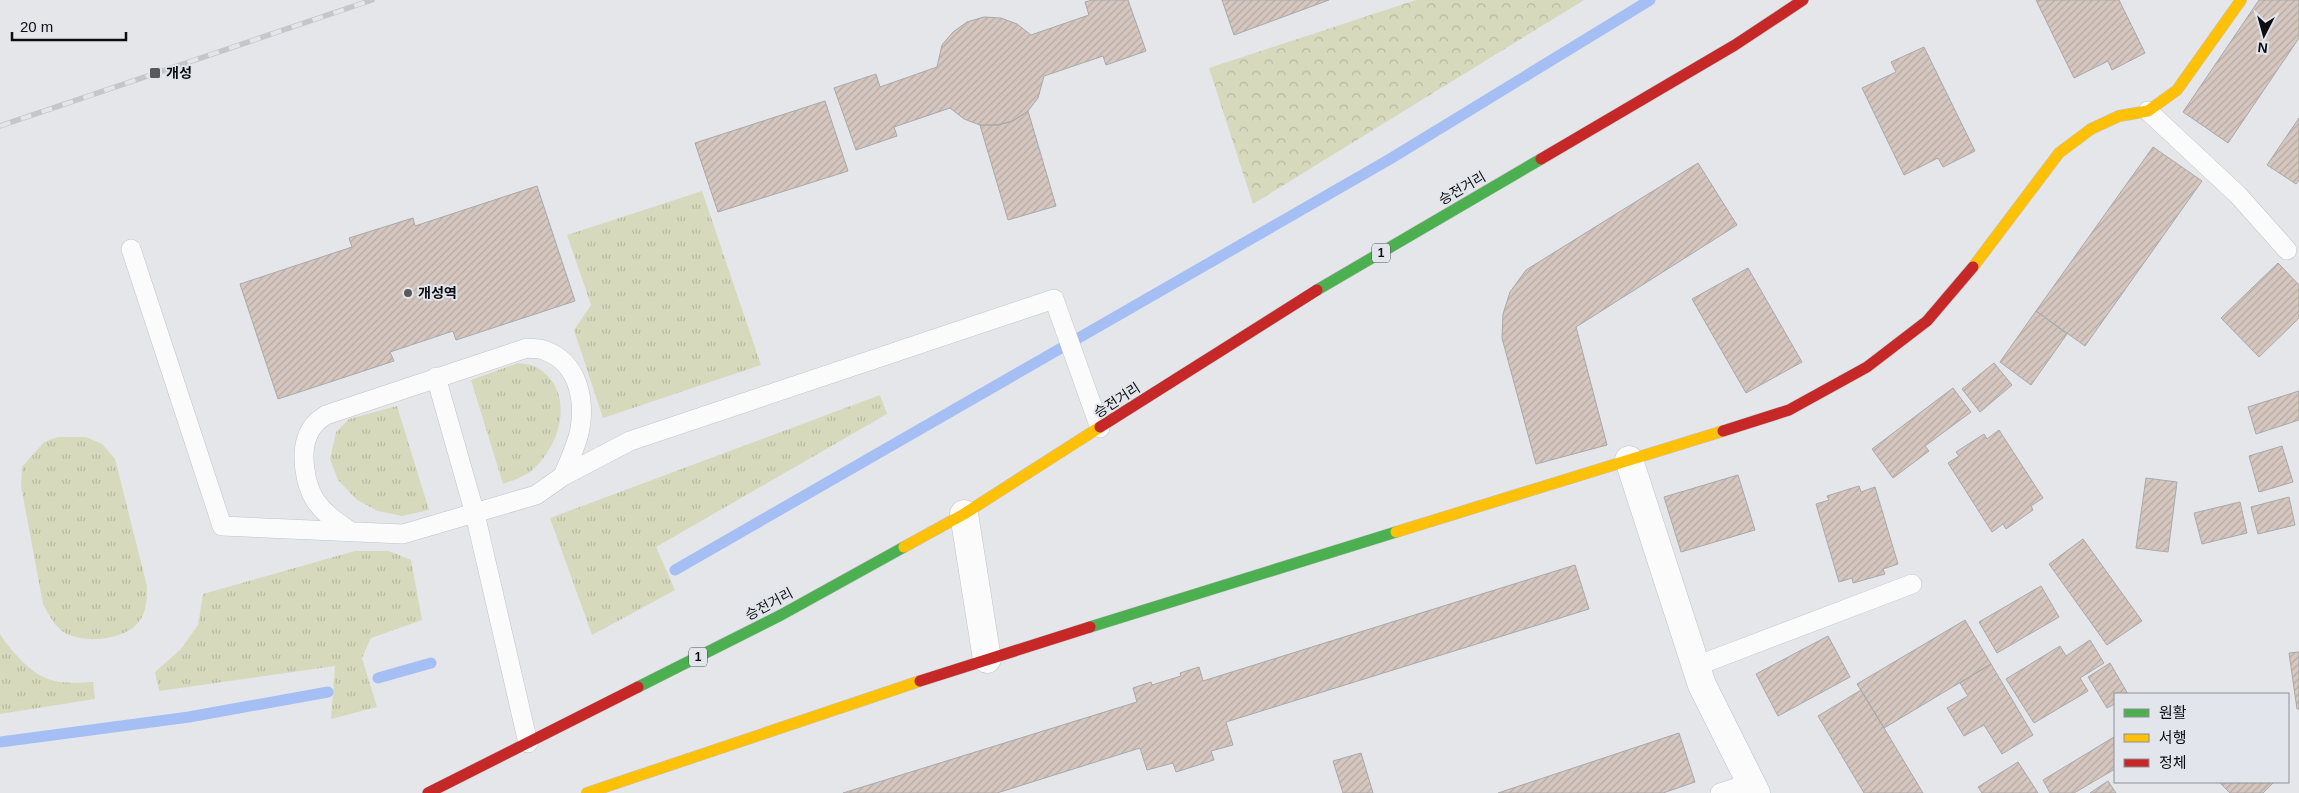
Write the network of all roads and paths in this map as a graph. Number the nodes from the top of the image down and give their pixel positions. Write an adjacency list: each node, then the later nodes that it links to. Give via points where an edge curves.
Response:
1 (1803, 0): 7 (street, 승전거리 / 1, via 1734,45 1300,300)
2 (2241, 0): 3 (street, via 2177,90)
3 (2148, 111): 5 (lane, via 2238,195); 8 (street, via 2119,116 2091,129 2059,153 1963,281 1933,314 1867,367 1789,410)
4 (131, 249): 12 (lane, via 222,526)
5 (2287, 250)
6 (436, 377): 9 (lane, via 527,348 546,350 564,362 577,380 580,429); 10 (lane); 12 (lane, via 326,415 307,435 304,453 307,477 315,500 330,518)
7 (1100, 428): 9 (lane, via 1054,299 630,441); 11 (street, 승전거리 / 1)
8 (1628, 460): 14 (street); 15 (street)
9 (563, 476): 10 (lane, via 536,495)
10 (475, 514): 12 (lane, via 403,534); 16 (lane)
11 (964, 514): 14 (street); 16 (street, 승전거리 / 1, via 781,615)
12 (352, 532)
13 (1912, 584): 15 (lane)
14 (987, 659): 19 (street)
15 (1696, 666): 17 (street, via 1702,685)
16 (528, 743): 18 (street, 승전거리 / 1)
17 (1754, 788): 20 (lane)
18 (428, 793)
19 (587, 793)
20 (1720, 793)

